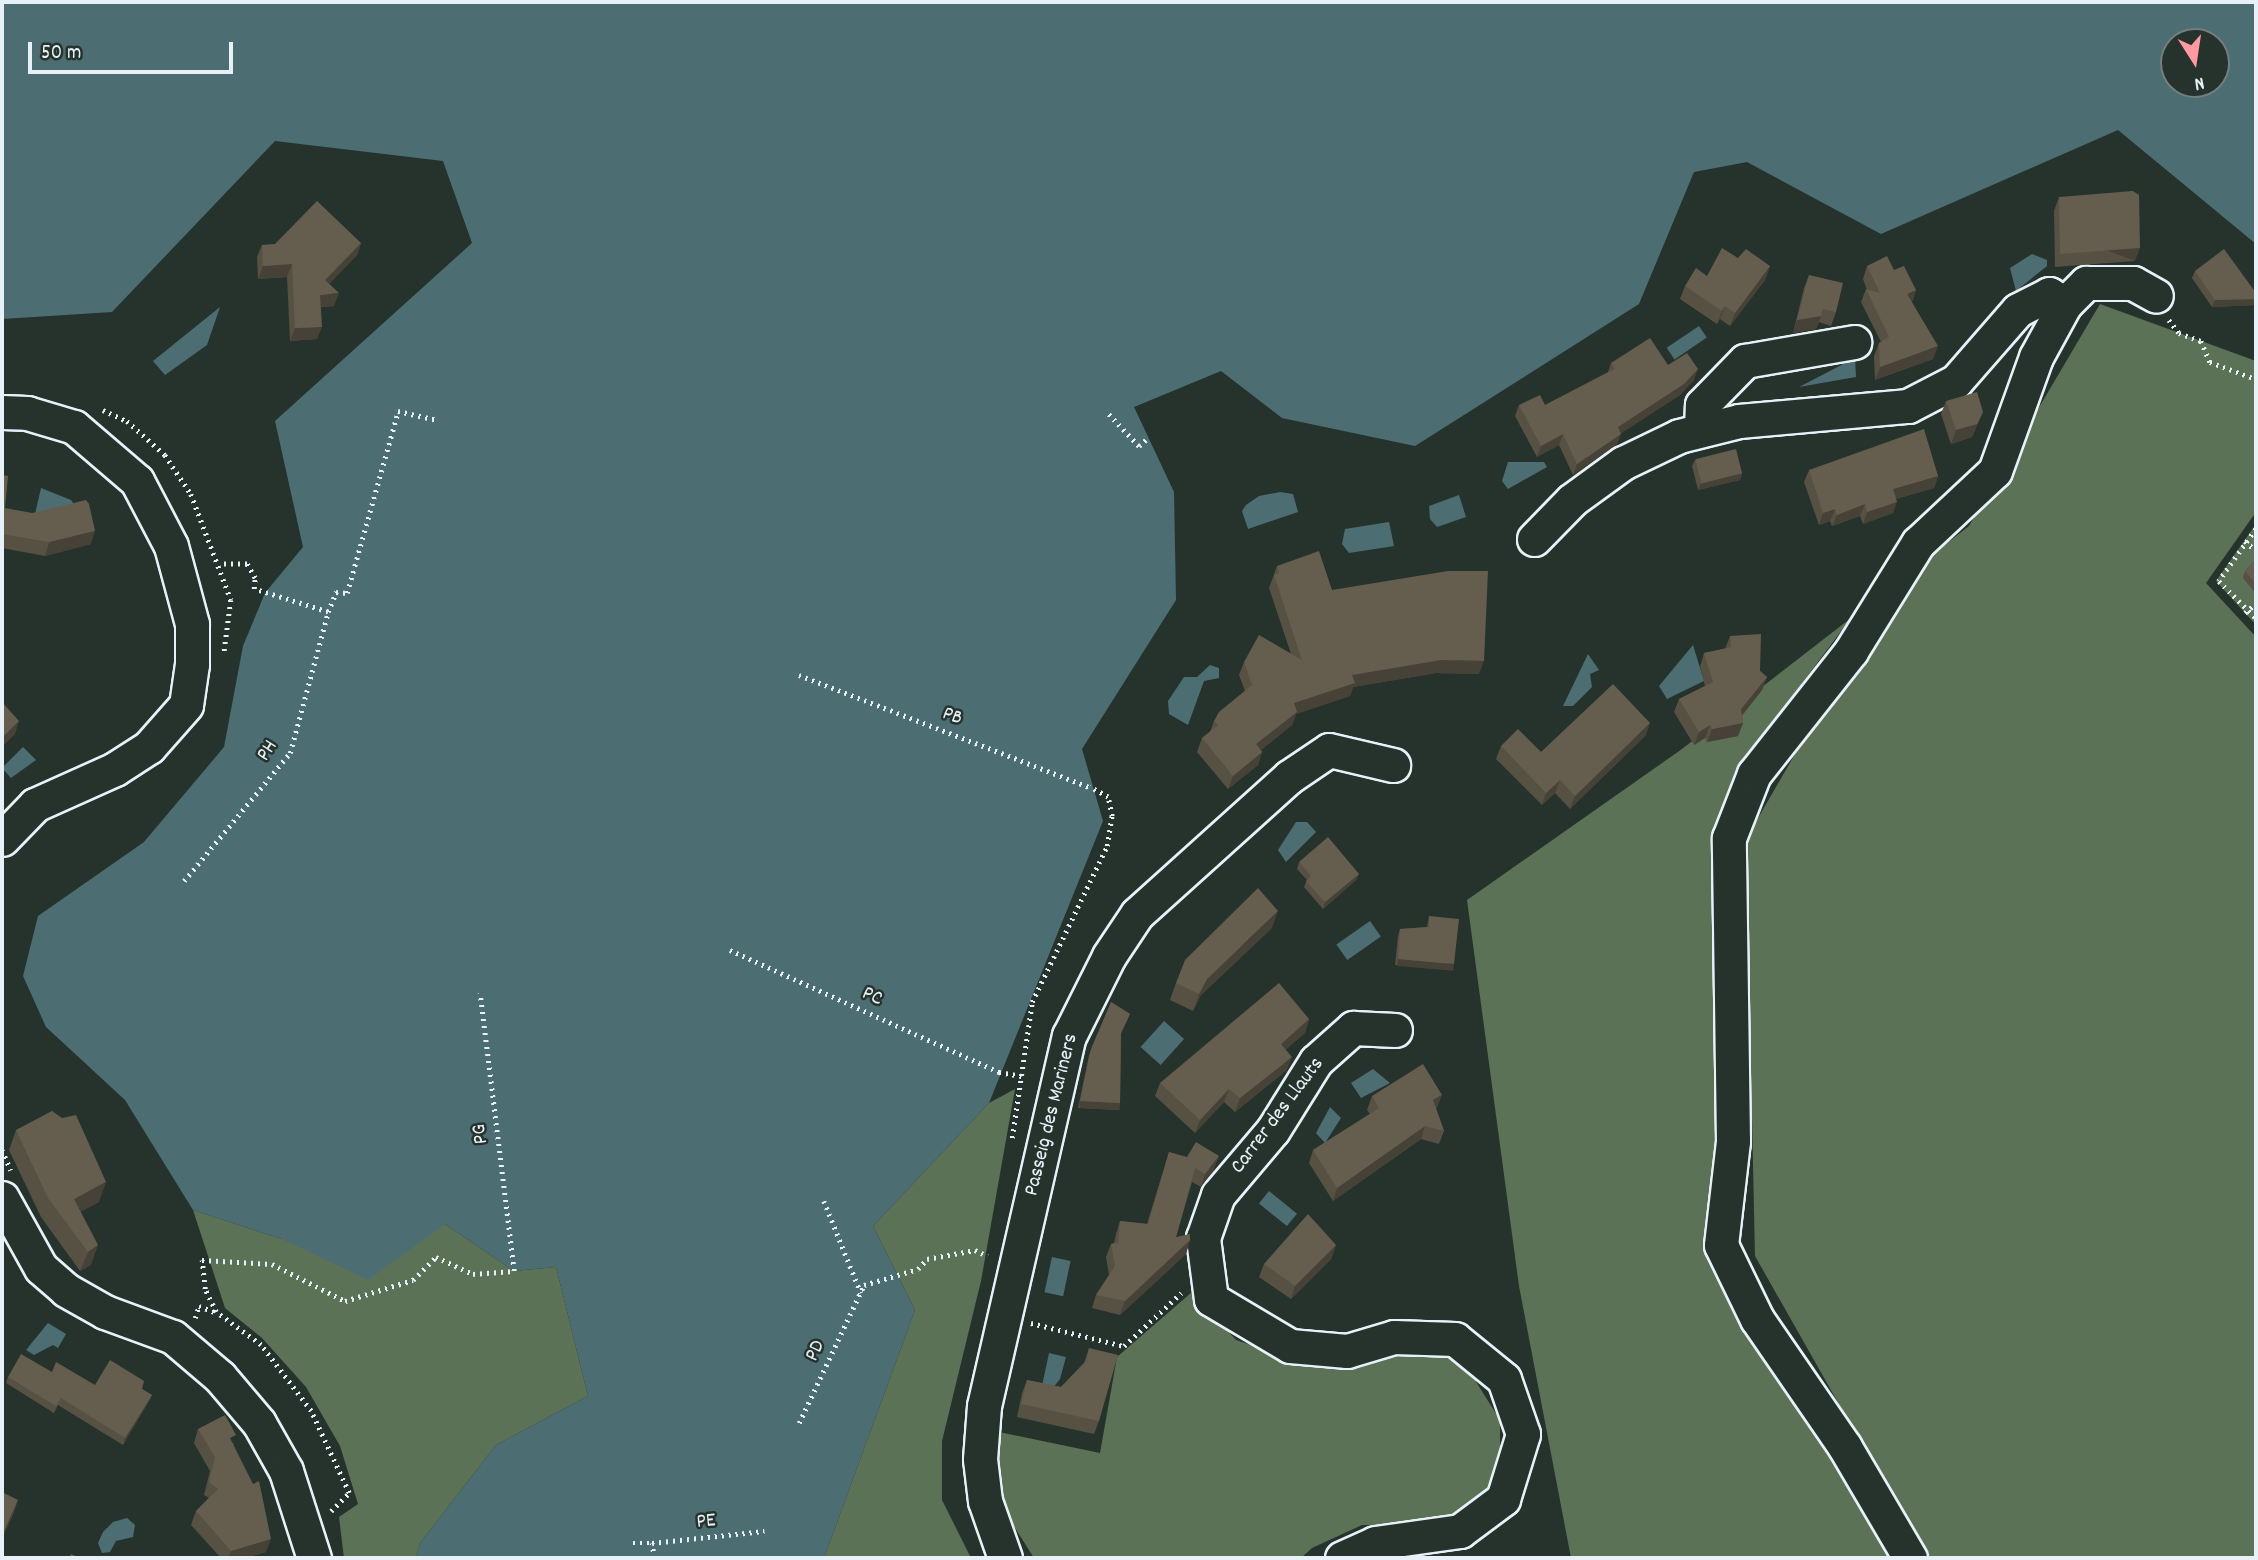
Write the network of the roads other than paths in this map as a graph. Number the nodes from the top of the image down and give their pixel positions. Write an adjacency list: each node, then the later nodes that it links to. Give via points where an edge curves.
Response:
1 (2156, 296): 2 (street, via 2133,283 2086,283)
2 (2065, 304): 5 (street, via 2049,294 2018,310 1956,380 1908,406 1838,409); 14 (street, via 2036,358 1995,471 1918,543 1851,651 1754,774 1729,838 1733,1141 1721,1245 1757,1319 1846,1447)
3 (1854, 342): 5 (street, via 1745,360 1702,405)
4 (2, 412): 8 (street, via 27,413 74,427 137,481 172,546 191,624 192,651 186,705 171,726 115,769 35,805)
5 (1701, 430): 6 (street, via 1623,463 1572,500)
6 (1534, 539)
7 (1393, 765): 12 (street, Passeig des Mariners, via 1329,750 1289,778 1138,914 1109,956 1069,1036 984,1406 980,1459 985,1501)
8 (2, 839)
9 (1395, 1030): 13 (street, Carrer des Llauts, via 1353,1028 1316,1061 1273,1130 1219,1195 1203,1238 1212,1299 1290,1346 1347,1351 1394,1337 1455,1339 1504,1378 1523,1434 1503,1499 1460,1531 1375,1543)
10 (7, 1185): 11 (street, via 41,1268 66,1290 105,1312 173,1337 220,1377 259,1423 286,1471)
11 (314, 1558)
12 (1005, 1558)
13 (1342, 1558)
14 (1910, 1558)

